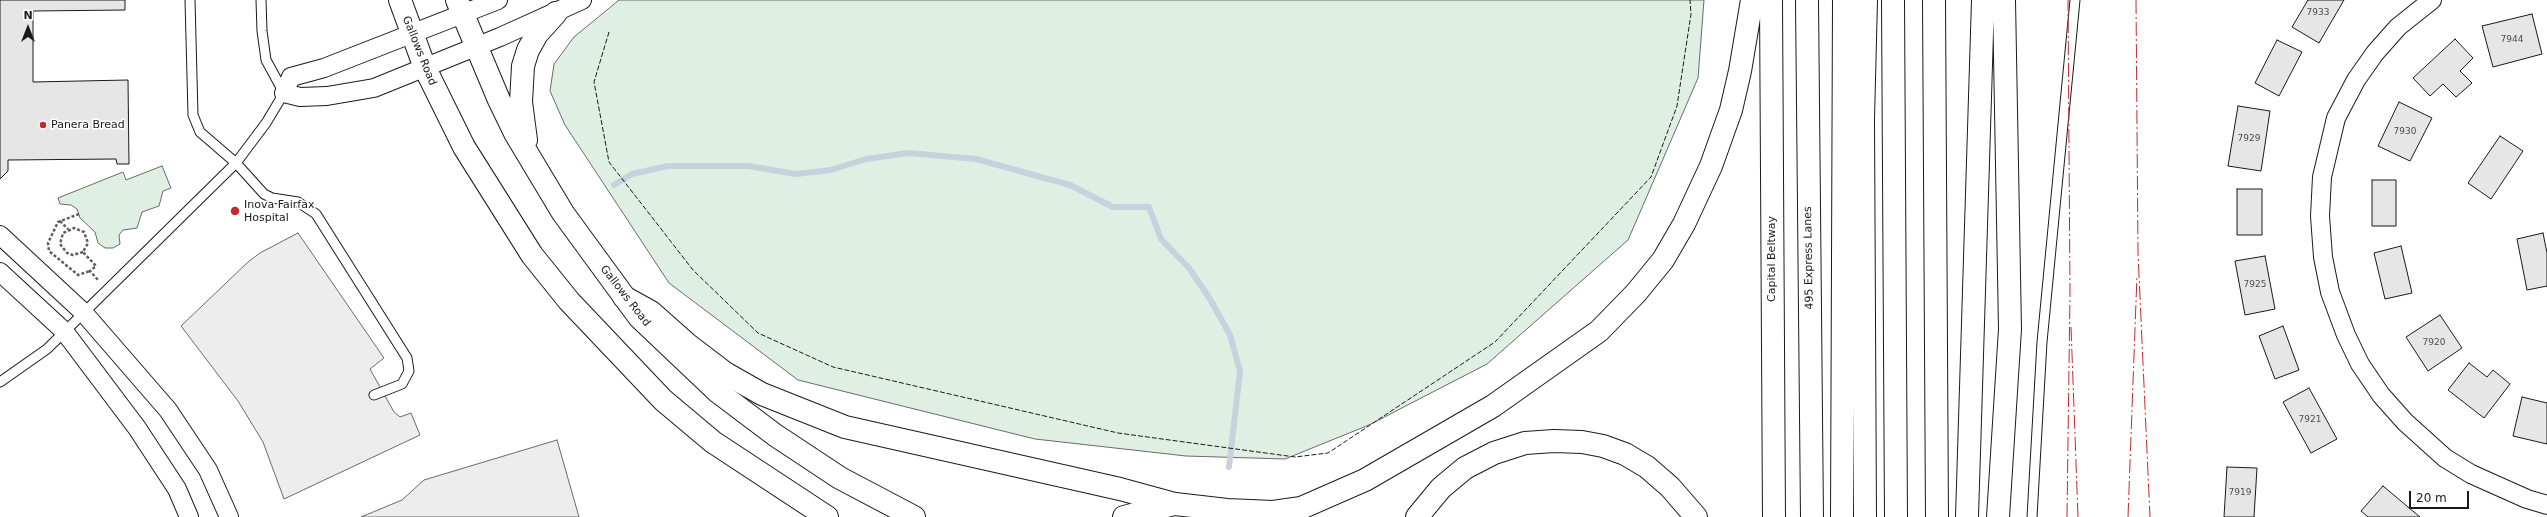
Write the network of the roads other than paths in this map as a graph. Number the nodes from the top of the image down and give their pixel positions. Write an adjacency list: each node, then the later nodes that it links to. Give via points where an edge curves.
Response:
1 (190, 0): 24 (lane, via 193,115 200,132)
2 (261, 0): 22 (lane, via 266,60)
3 (400, 0): 19 (main road, Gallows Road)
4 (498, 0): 17 (street)
5 (582, 0): 18 (street)
6 (1752, 0): 32 (main road, via 1731,110 1711,166 1684,224 1663,260 1599,331 1493,406 1365,480 1301,508 1273,512)
7 (1771, 0): 41 (main road, Capital Beltway)
8 (1807, 0): 42 (main road, 495 Express Lanes)
9 (1844, 0): 43 (main road)
10 (1866, 0): 44 (main road, via 1863,119)
11 (1893, 0): 45 (main road)
12 (1934, 0): 46 (main road)
13 (1983, 0): 47 (main road)
14 (2004, 0): 48 (main road, via 2010,329)
15 (2075, 0): 49 (lane, via 2042,342)
16 (2432, 0): 33 (street, via 2398,27 2375,53 2356,80 2336,118 2322,177 2320,216 2323,257 2330,292 2360,364 2381,395 2405,422 2445,458 2471,474)
17 (460, 7): 19 (street); 20 (main road, Gallows Road)
18 (556, 12): 20 (street); 23 (main road, via 537,34 523,66 520,102)
19 (411, 35): 21 (main road, Gallows Road); 22 (street, via 324,68 291,76)
20 (476, 47): 21 (street); 23 (main road, Gallows Road, via 499,100)
21 (425, 68): 22 (street, via 374,88 327,96 300,97); 36 (main road, Gallows Road, via 440,101 493,196 532,255 569,302 663,400 707,437)
22 (284, 93): 24 (lane, via 266,124)
23 (529, 155): 27 (main road, Gallows Road, via 563,213)
24 (236, 163): 28 (lane); 31 (lane, via 264,194 272,198 298,202 316,214 401,345 409,371 402,384)
25 (0, 235): 28 (street)
26 (0, 272): 29 (street)
27 (624, 297): 32 (main road, via 651,312 725,373 762,394 804,413 845,427 1120,489); 37 (main road, Gallows Road, via 639,317 662,340 731,402 840,478)
28 (83, 312): 29 (lane); 35 (street, via 168,410 208,470)
29 (64, 331): 30 (lane, via 47,349); 34 (street, via 137,428 177,489)
30 (0, 382)
31 (374, 395)
32 (1175, 504): 38 (main road)
33 (2547, 505)
34 (189, 517)
35 (229, 517)
36 (827, 517)
37 (914, 517)
38 (1124, 517)
39 (1417, 517): 40 (main road, via 1441,488 1465,468 1494,453 1525,443 1554,441 1596,444 1625,454 1648,467 1670,487)
40 (1696, 517)
41 (1774, 517)
42 (1812, 517)
43 (1842, 517)
44 (1865, 517)
45 (1896, 517)
46 (1937, 517)
47 (1967, 517)
48 (1998, 517)
49 (2032, 517)

